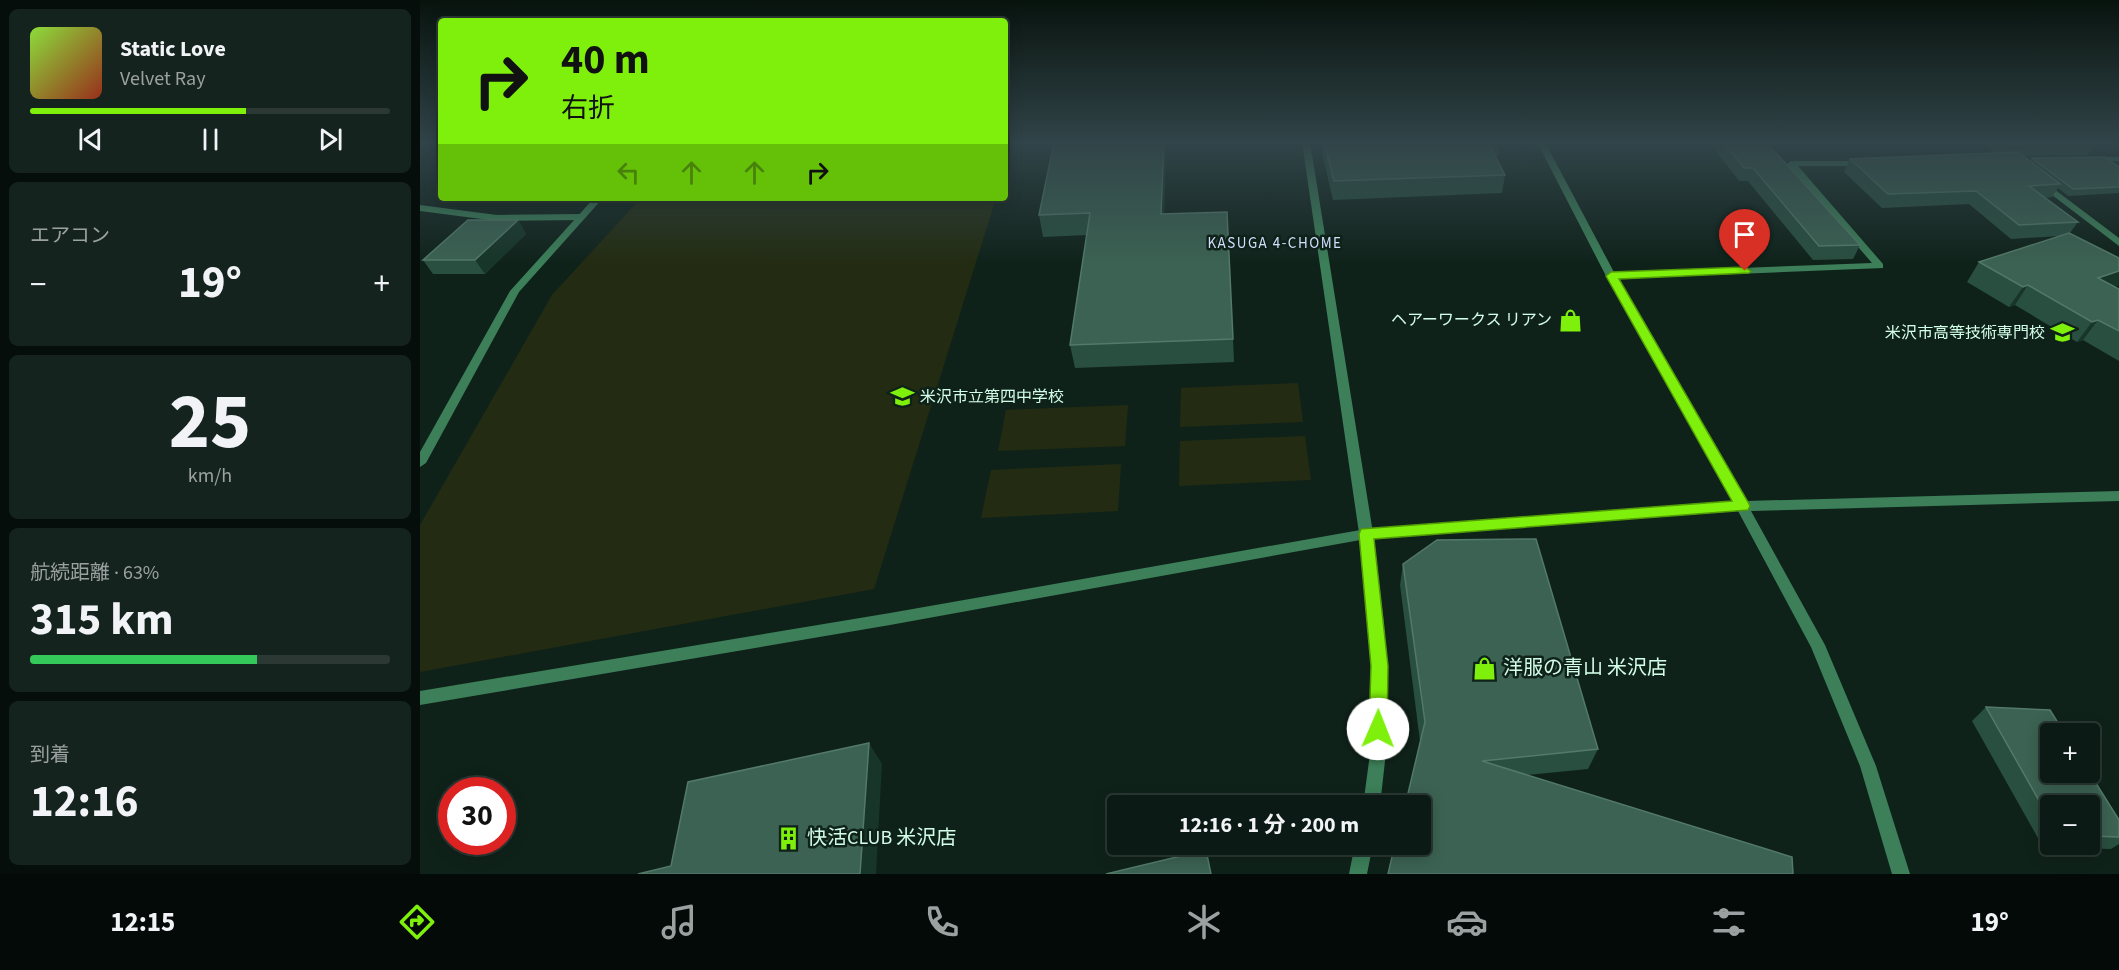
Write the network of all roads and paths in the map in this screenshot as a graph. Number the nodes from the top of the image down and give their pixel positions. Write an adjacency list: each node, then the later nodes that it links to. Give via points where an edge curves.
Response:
1 (1312, 183): 13 (street)
2 (1562, 183): 9 (street)
3 (1807, 183): 9 (street, via 1880,266)
4 (2042, 183): 8 (street)
5 (596, 201): 7 (street)
6 (420, 208): 7 (street, via 497,218)
7 (581, 217): 10 (street, via 515,291)
8 (2119, 243)
9 (1611, 276): 12 (street)
10 (420, 463)
11 (2119, 496): 12 (street)
12 (1743, 506): 13 (street); 18 (street, via 1818,645 1868,766)
13 (1366, 534): 14 (street); 15 (street, via 1380,666)
14 (420, 698)
15 (1373, 795)
16 (1362, 855): 17 (street)
17 (1358, 874)
18 (1901, 874)

